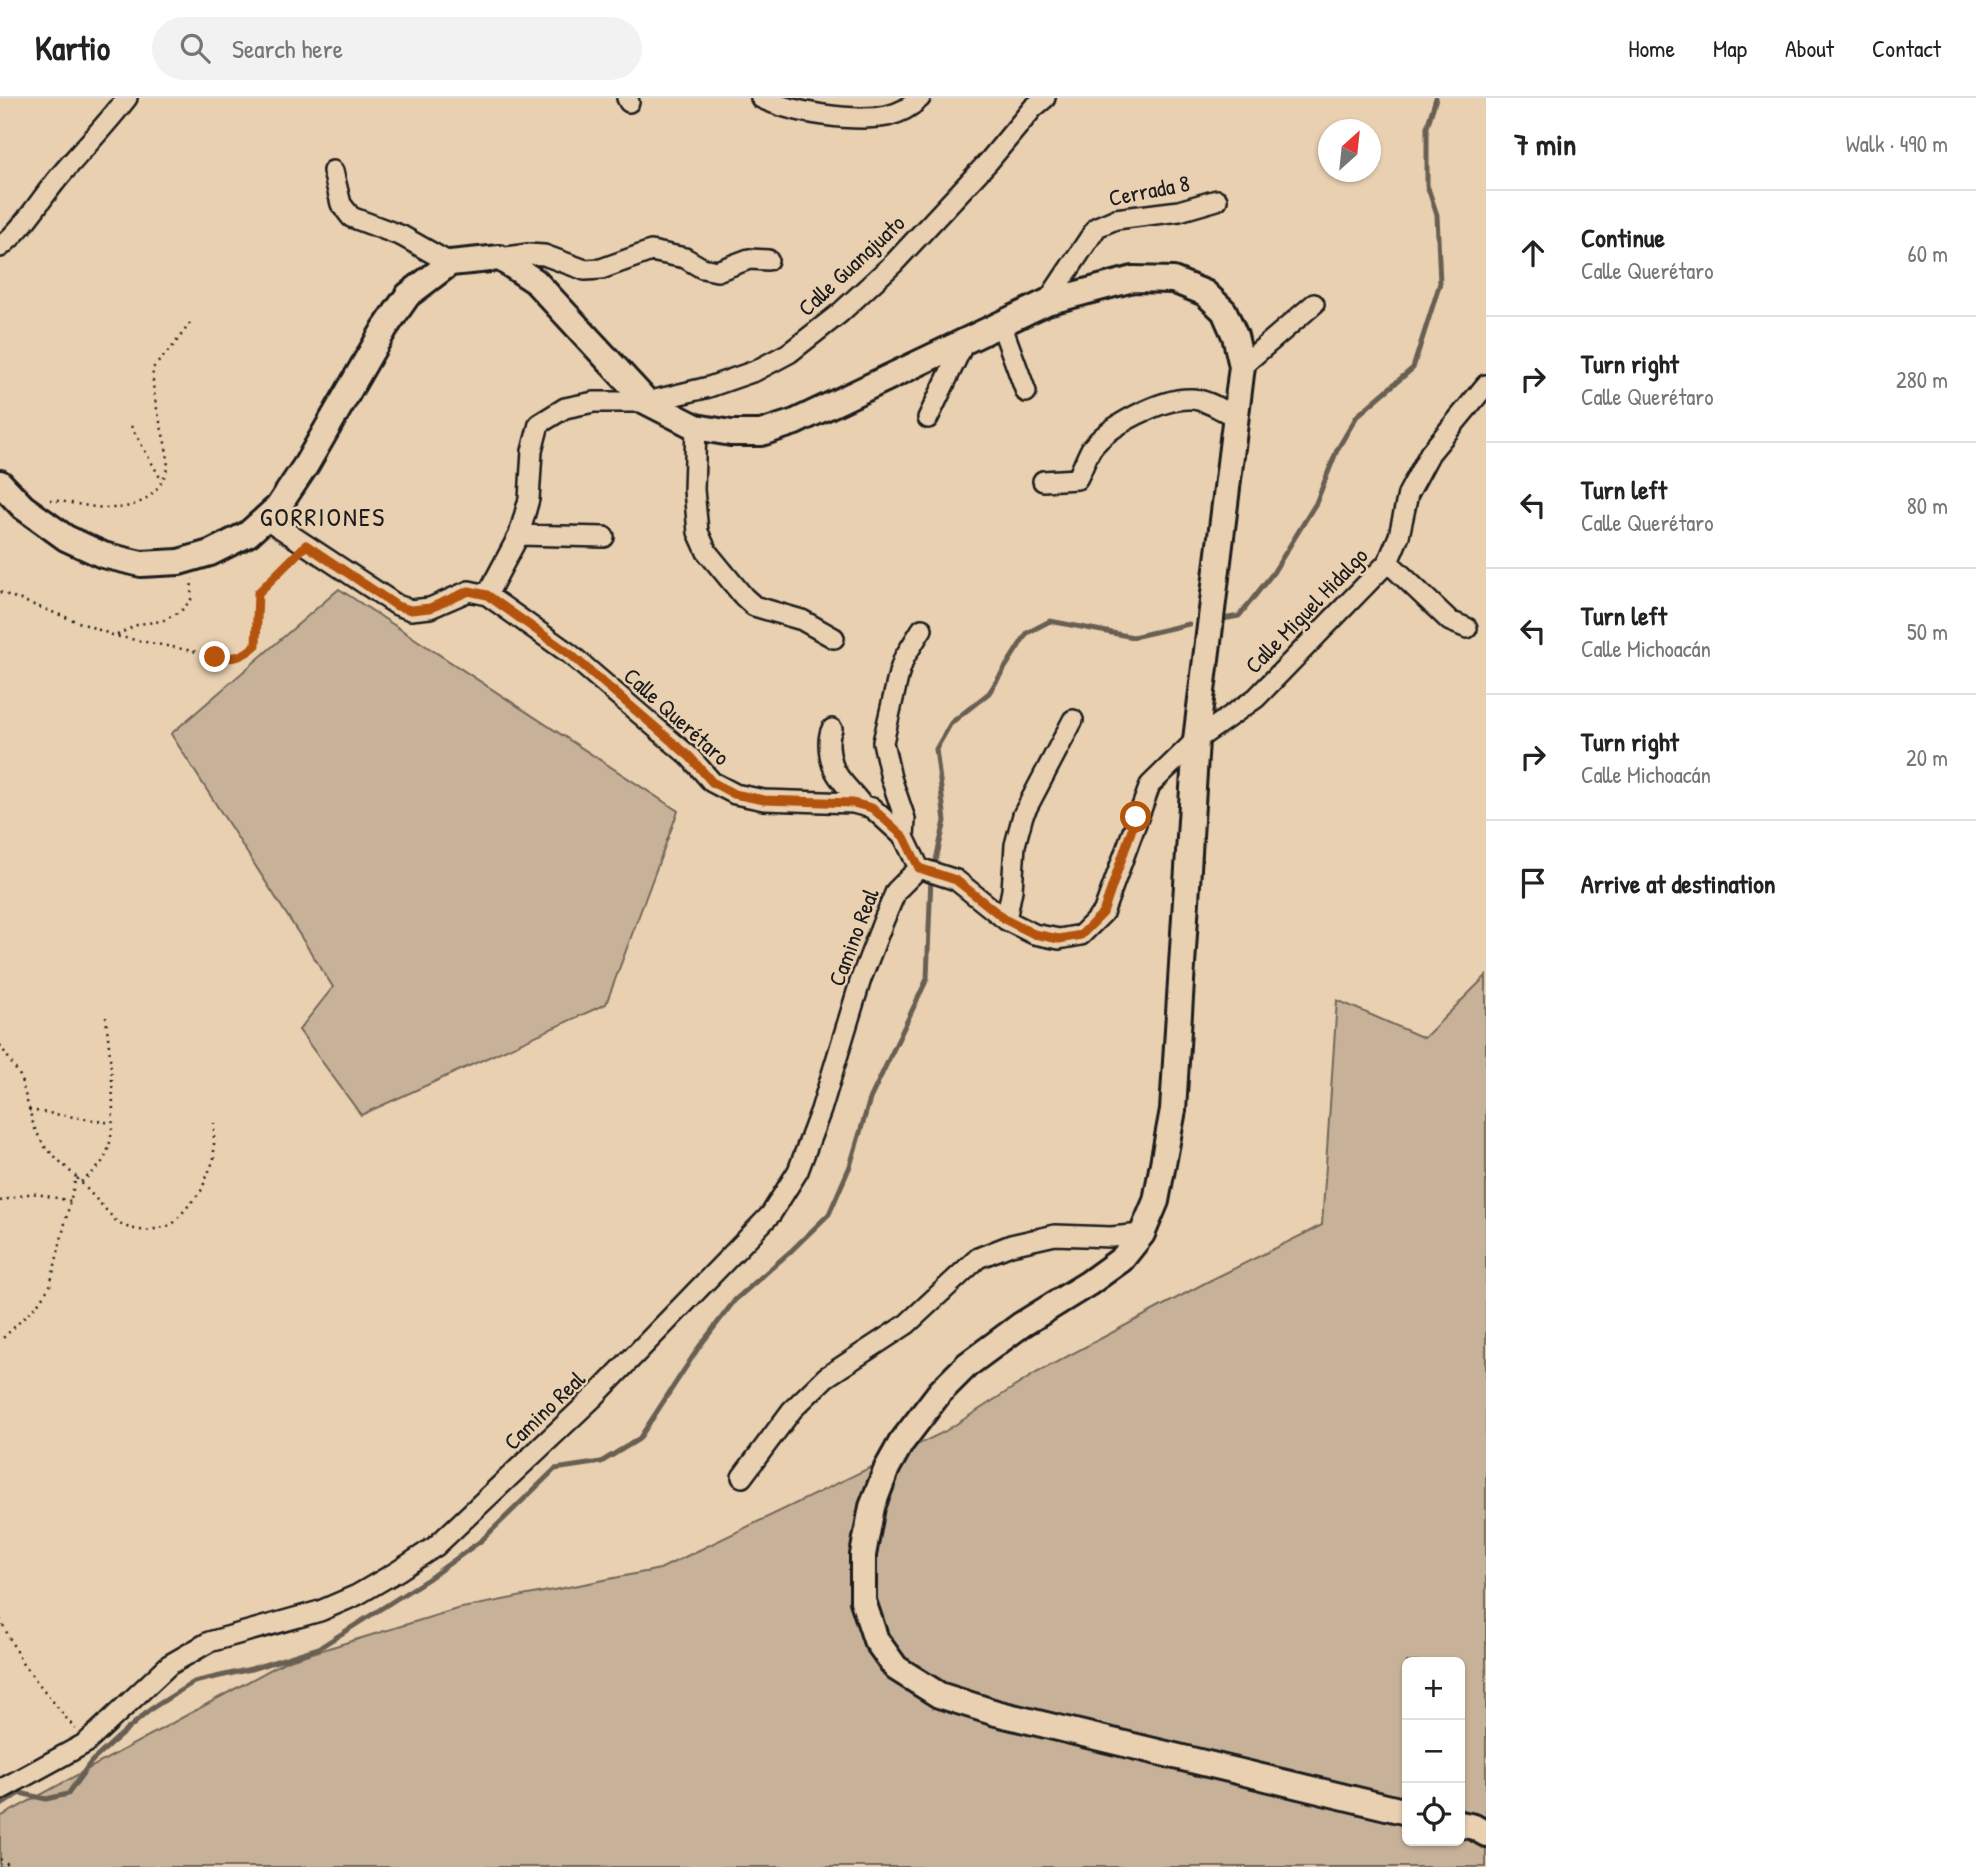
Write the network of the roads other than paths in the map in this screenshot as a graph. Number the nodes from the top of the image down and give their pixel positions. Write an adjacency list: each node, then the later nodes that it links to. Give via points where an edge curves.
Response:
1 (127, 98): 7 (street)
2 (761, 98): 3 (street, via 839,117 886,116 909,108)
3 (920, 98)
4 (1034, 102): 18 (street, Calle Guanajuato, via 989,161 893,264 789,354 709,387)
5 (332, 171): 10 (street, via 341,204 351,216 402,236)
6 (1217, 200): 11 (street, Cerrada 8, via 1179,211 1116,219 1097,227)
7 (0, 247)
8 (500, 258): 9 (street, via 544,255 584,270 601,270 651,251 718,271 750,259); 10 (main road); 18 (main road, via 535,281)
9 (768, 260)
10 (450, 263): 24 (main road, via 408,295 306,465 278,507)
11 (1047, 302): 13 (main road); 15 (main road, via 1133,279 1173,281 1205,293 1224,311)
12 (1314, 304): 15 (street)
13 (1001, 324): 14 (main road); 17 (street)
14 (964, 343): 19 (street); 21 (main road, via 795,422 761,433)
15 (1242, 366): 20 (main road)
16 (1486, 385): 27 (street, Calle Miguel Hidalgo, via 1430,453 1408,494)
17 (1026, 392)
18 (647, 402): 21 (main road); 25 (street, via 594,402 565,408 539,424)
19 (928, 418)
20 (1237, 418): 22 (street, via 1194,399 1178,399 1144,411 1111,431 1092,448 1077,479); 34 (main road)
21 (696, 427): 31 (street, via 698,532 707,552 754,606 803,620)
22 (1043, 481)
23 (0, 483): 24 (main road, via 23,507 66,538 103,555 141,564 210,554 248,534)
24 (265, 518): 28 (street, via 397,606 430,608 469,591)
25 (519, 535): 26 (street); 28 (street)
26 (604, 537)
27 (1388, 562): 29 (street, via 1450,621); 34 (street, Calle Miguel Hidalgo, via 1256,698)
28 (487, 595): 35 (street, Calle Querétaro, via 570,654 690,757 712,782 734,794 764,800)
29 (1467, 628)
30 (922, 629): 36 (street, via 904,658 883,743 905,819)
31 (834, 638)
32 (1073, 720): 38 (street, via 1023,815 1014,845)
33 (832, 729): 35 (street, via 829,746 836,774)
34 (1196, 740): 38 (street, via 1150,785 1103,913 1094,925 1081,935 1059,939 1034,934); 39 (main road, via 1173,1110 1156,1201)
35 (862, 806): 36 (street, Calle Querétaro, via 872,808)
36 (904, 837): 37 (street, Calle Querétaro)
37 (919, 868): 38 (street, via 956,880); 41 (street, Camino Real, via 896,891 861,979 798,1171 771,1214 596,1395 436,1546 357,1595 320,1611 209,1642 169,1665 86,1743)
38 (1006, 920)
39 (1142, 1234): 40 (street, via 1055,1235 978,1258 908,1324 826,1377 792,1410); 42 (main road, via 1122,1259 967,1364 901,1443 872,1507 863,1555 863,1601 876,1640 896,1668 939,1695)
40 (742, 1477)
41 (0, 1790)
42 (1402, 1811)
43 (1465, 1825): 44 (main road)
44 (1486, 1834)

